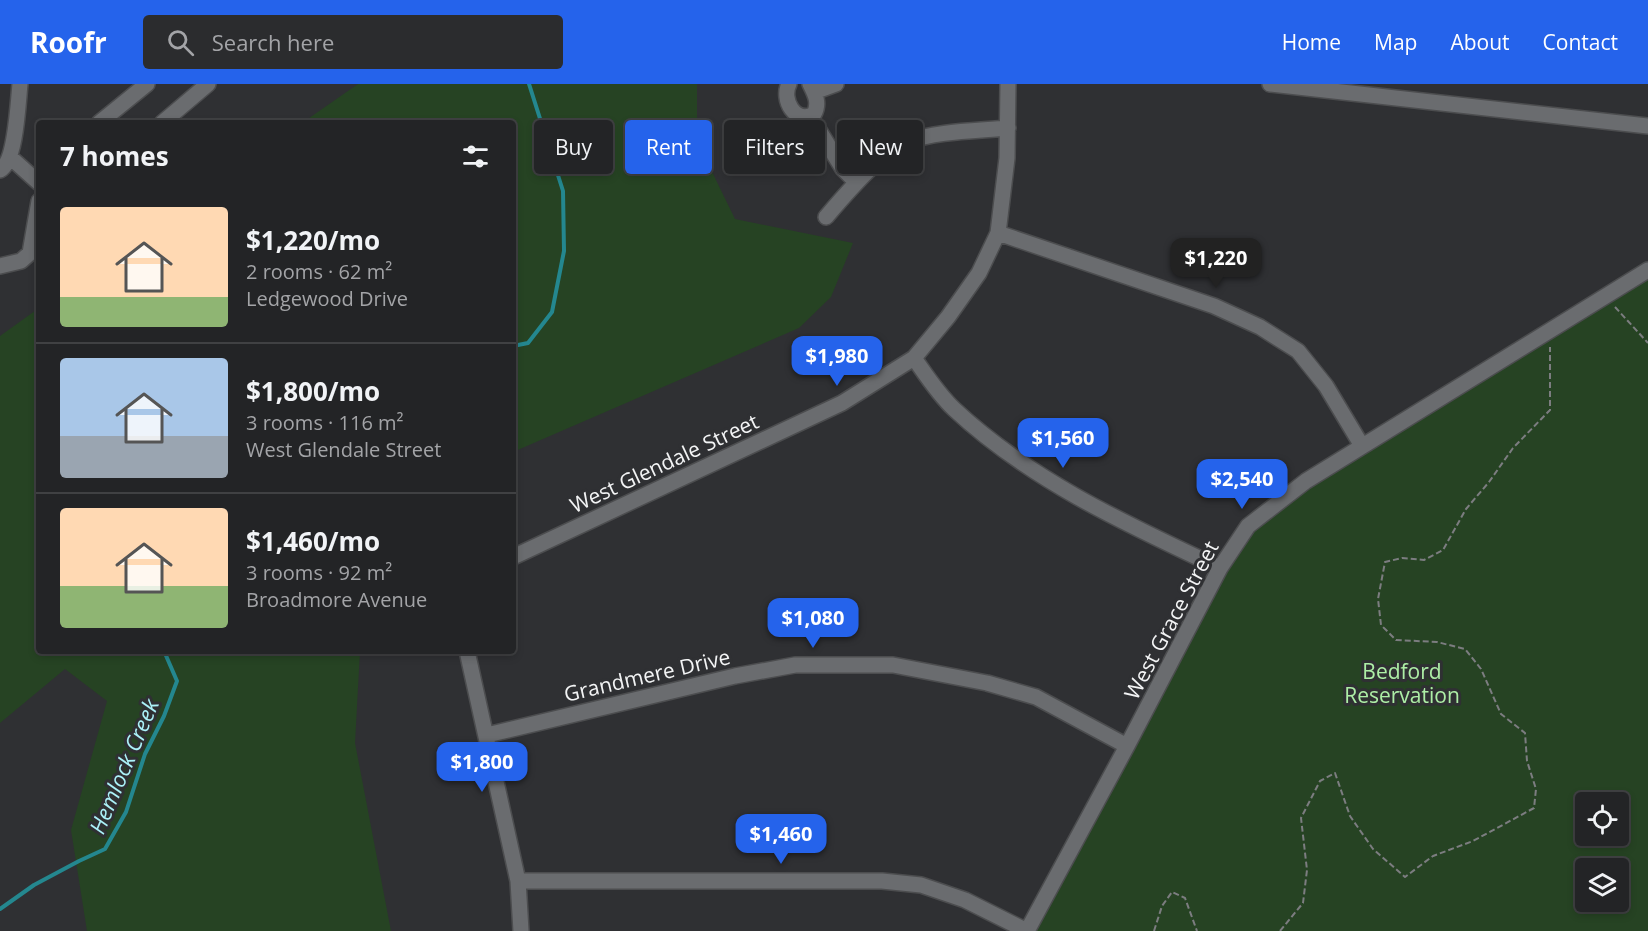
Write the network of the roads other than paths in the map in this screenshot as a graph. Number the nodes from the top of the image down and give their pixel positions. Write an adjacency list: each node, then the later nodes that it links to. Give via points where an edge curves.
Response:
1 (20, 84): 14 (street)
2 (147, 84): 10 (street)
3 (208, 84): 11 (street)
4 (789, 84): 9 (street, via 787,92 794,113)
5 (836, 84): 8 (street)
6 (1008, 84): 13 (street, West Glendale Street)
7 (1270, 84): 12 (street)
8 (812, 88): 9 (street, via 817,103)
9 (810, 116): 17 (street, via 843,169)
10 (103, 120)
11 (166, 120)
12 (1648, 126)
13 (1008, 128): 17 (street, via 907,142); 20 (street, West Glendale Street)
14 (10, 157): 15 (street); 16 (street)
15 (0, 170)
16 (36, 175)
17 (856, 182): 18 (street)
18 (826, 217)
19 (36, 218): 21 (street, via 30,253 21,261)
20 (998, 233): 23 (street, West Glendale Street, via 979,273); 24 (street, via 1214,306 1260,327 1298,351 1326,386)
21 (0, 266)
22 (1648, 270): 24 (street, West Grace Street)
23 (914, 358): 25 (street, West Glendale Street, via 842,403); 26 (street, via 952,407 1015,460 1109,515)
24 (1362, 446): 26 (street, West Grace Street, via 1306,481 1248,526)
25 (516, 556)
26 (1220, 568): 29 (street, West Grace Street)
27 (468, 654): 28 (street)
28 (487, 735): 29 (street, Grandmere Drive, via 795,665 892,665 987,683 1036,697); 30 (street)
29 (1127, 746): 32 (street, West Grace Street)
30 (518, 881): 31 (street); 32 (street, via 882,881 921,885 965,900)
31 (521, 931)
32 (1027, 931)

